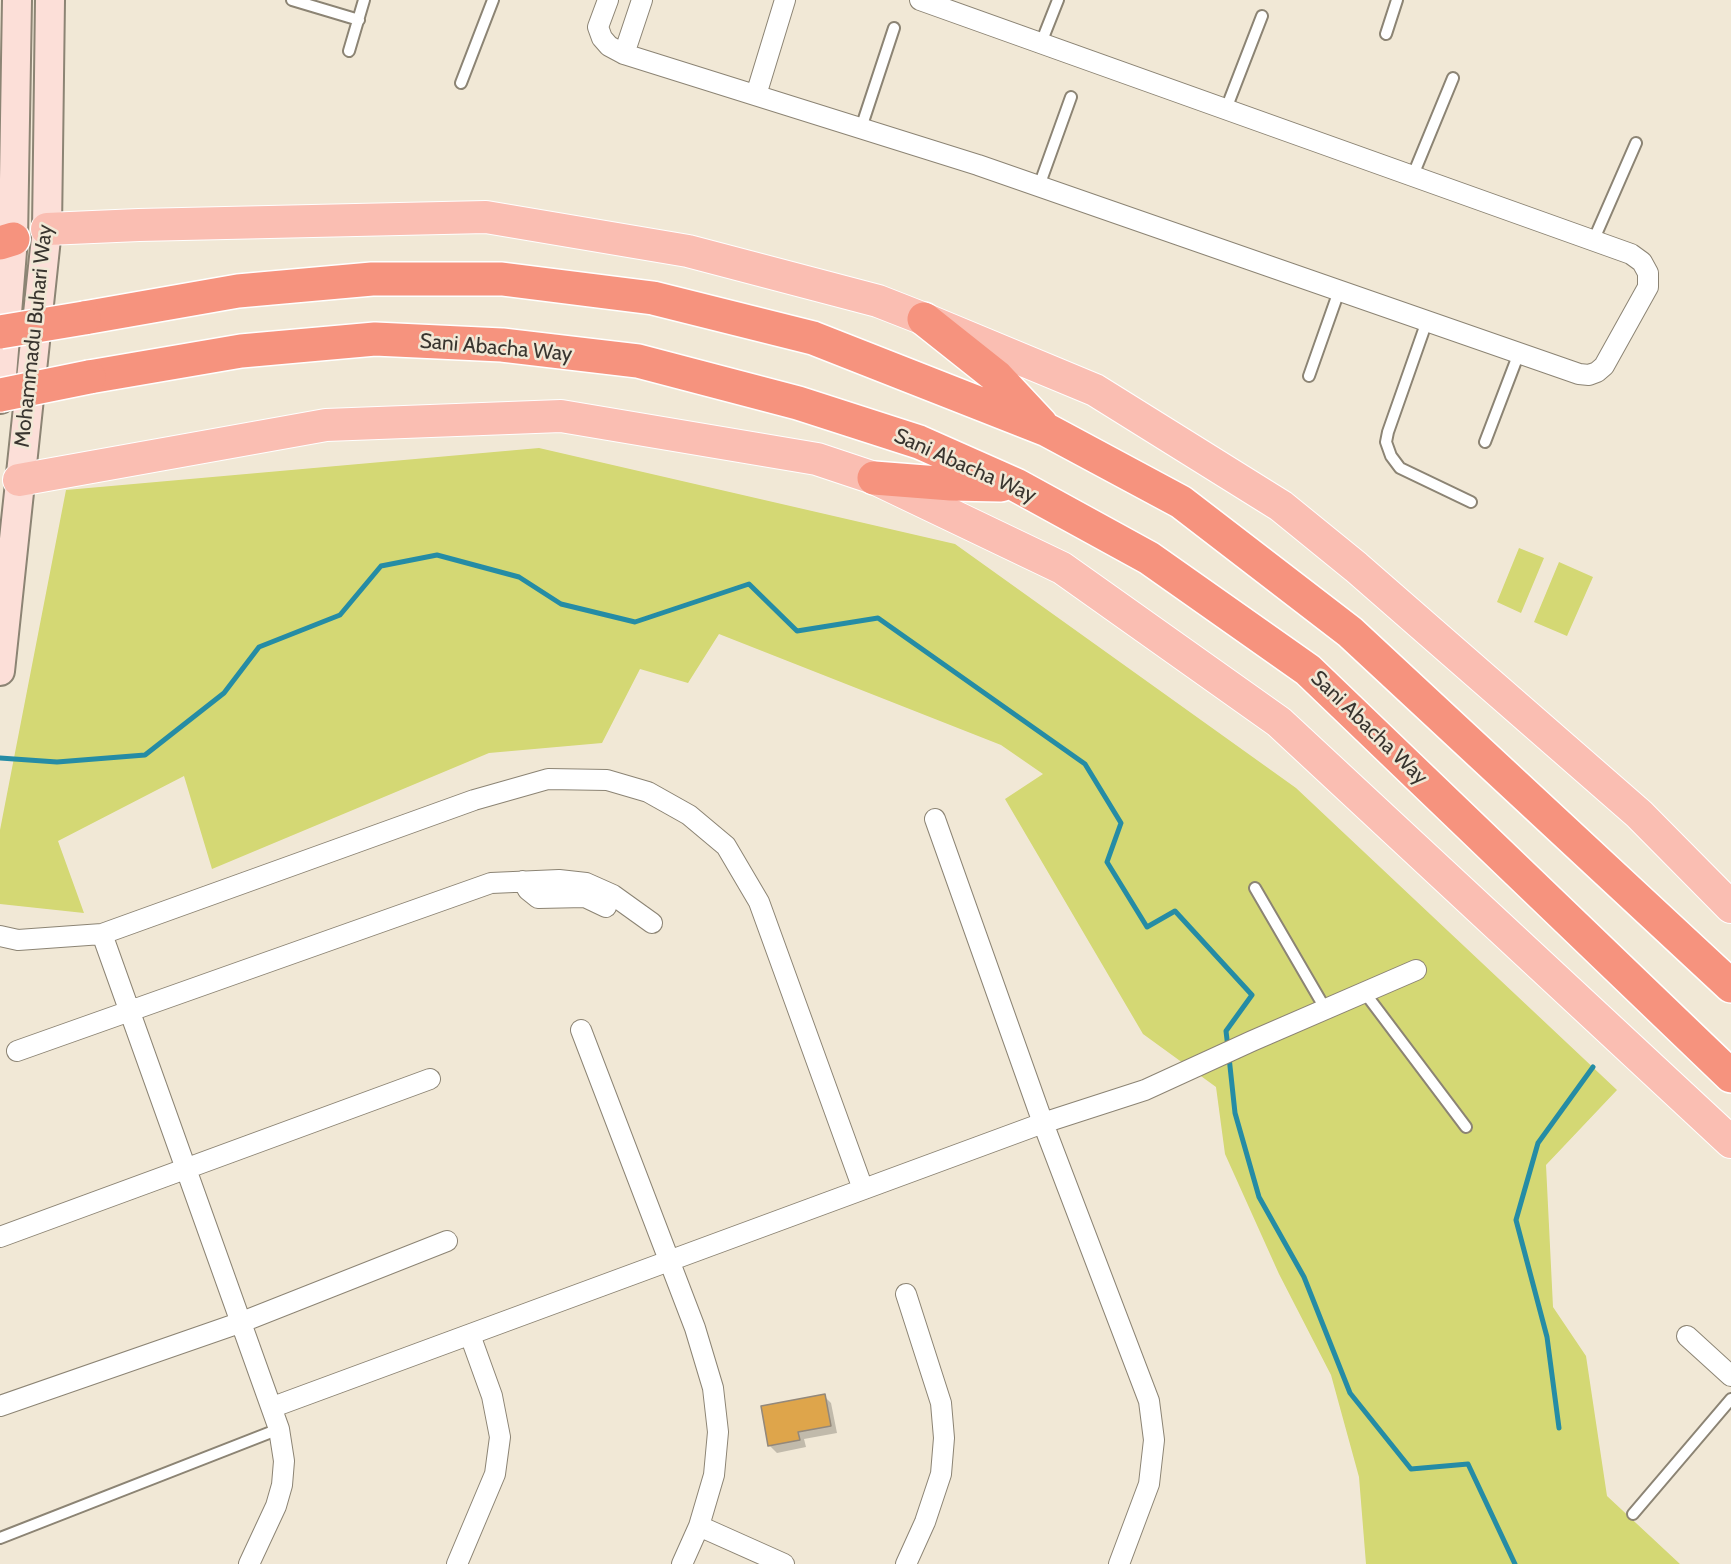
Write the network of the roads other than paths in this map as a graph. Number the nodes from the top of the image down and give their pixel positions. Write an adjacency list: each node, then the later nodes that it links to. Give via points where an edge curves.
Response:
1 (16, 0): 30 (main road, Mohammadu Buhari Way)
2 (50, 0): 28 (main road, Mohammadu Buhari Way)
3 (292, 0): 13 (lane)
4 (364, 0): 13 (lane)
5 (493, 0): 20 (lane)
6 (608, 0): 18 (street, via 598,27 609,46)
7 (642, 0): 18 (street)
8 (784, 0): 21 (street)
9 (920, 0): 16 (street)
10 (1058, 0): 16 (lane)
11 (1397, 0): 15 (lane)
12 (1262, 16): 23 (lane)
13 (359, 20): 17 (lane)
14 (894, 28): 24 (lane)
15 (1386, 34)
16 (1041, 43): 23 (street)
17 (349, 51)
18 (624, 54): 21 (street)
19 (1453, 78): 26 (lane)
20 (461, 83)
21 (756, 95): 24 (street)
22 (1071, 97): 27 (lane)
23 (1226, 109): 26 (street)
24 (861, 128): 27 (street)
25 (1636, 143): 29 (lane)
26 (1413, 175): 29 (street)
27 (1039, 186): 31 (street)
28 (47, 229): 32 (main road, via 486,217 688,251 878,301); 41 (main road, Mohammadu Buhari Way)
29 (1594, 239): 35 (street, via 1631,254 1648,273 1648,287 1604,366 1589,375 1579,374)
30 (6, 241): 37 (main road, Mohammadu Buhari Way)
31 (1339, 291): 33 (street); 36 (lane)
32 (924, 319): 38 (highway, via 997,377); 48 (main road, via 1095,390 1281,506 1639,814)
33 (1427, 321): 35 (street); 43 (lane, via 1386,442 1400,468)
34 (0, 332): 38 (highway, bridge, via 250,290 372,279 502,279 652,298 813,338)
35 (1519, 353): 39 (lane)
36 (1309, 376)
37 (0, 397): 42 (highway, Sani Abacha Way, bridge, via 241,351 375,339 501,345 638,361 798,403 919,442)
38 (1047, 430): 54 (highway, via 1181,502 1350,632)
39 (1485, 442)
40 (874, 478): 41 (main road, via 817,459 561,416 326,425); 42 (highway); 64 (main road, via 1062,568 1280,722)
41 (19, 480): 44 (main road, Mohammadu Buhari Way)
42 (1016, 485): 60 (highway, Sani Abacha Way, via 1149,558 1308,670)
43 (1471, 502)
44 (0, 672)
45 (936, 819): 62 (street)
46 (523, 881): 49 (street, via 538,898 585,897); 50 (street, via 586,883 613,895); 57 (street, via 490,883)
47 (1255, 888): 56 (lane)
48 (1731, 907)
49 (615, 911)
50 (652, 923)
51 (102, 934): 52 (street, via 18,940); 57 (street); 66 (street, via 474,800 548,779 607,780 648,792 689,815 726,846 759,902)
52 (0, 936)
53 (1416, 970): 55 (street)
54 (1731, 986)
55 (1365, 993): 56 (street); 63 (lane)
56 (1326, 1010): 62 (street, via 1145,1090)
57 (129, 1011): 59 (street); 65 (street)
58 (581, 1030): 69 (street)
59 (16, 1051)
60 (1731, 1076)
61 (430, 1079): 65 (street)
62 (1043, 1123): 66 (street); 87 (street, via 1149,1401 1154,1440 1149,1484)
63 (1466, 1127)
64 (1731, 1142)
65 (186, 1168): 67 (street); 71 (street)
66 (863, 1189): 69 (street)
67 (0, 1237)
68 (447, 1241): 71 (street)
69 (669, 1262): 72 (street); 80 (street, via 713,1388 718,1432 714,1475)
70 (906, 1293): 86 (street, via 941,1403 944,1438 941,1474 926,1522)
71 (242, 1322): 76 (street); 77 (street)
72 (470, 1335): 77 (street); 83 (street, via 492,1396 500,1437 495,1474)
73 (1687, 1336): 74 (street)
74 (1731, 1376)
75 (1731, 1399): 79 (lane)
76 (0, 1406)
77 (273, 1407): 78 (street)
78 (279, 1429): 81 (lane); 82 (street, via 284,1461 282,1485)
79 (1633, 1514)
80 (699, 1526): 84 (street); 85 (street)
81 (0, 1538)
82 (249, 1564)
83 (457, 1564)
84 (682, 1564)
85 (784, 1564)
86 (906, 1564)
87 (1119, 1564)

